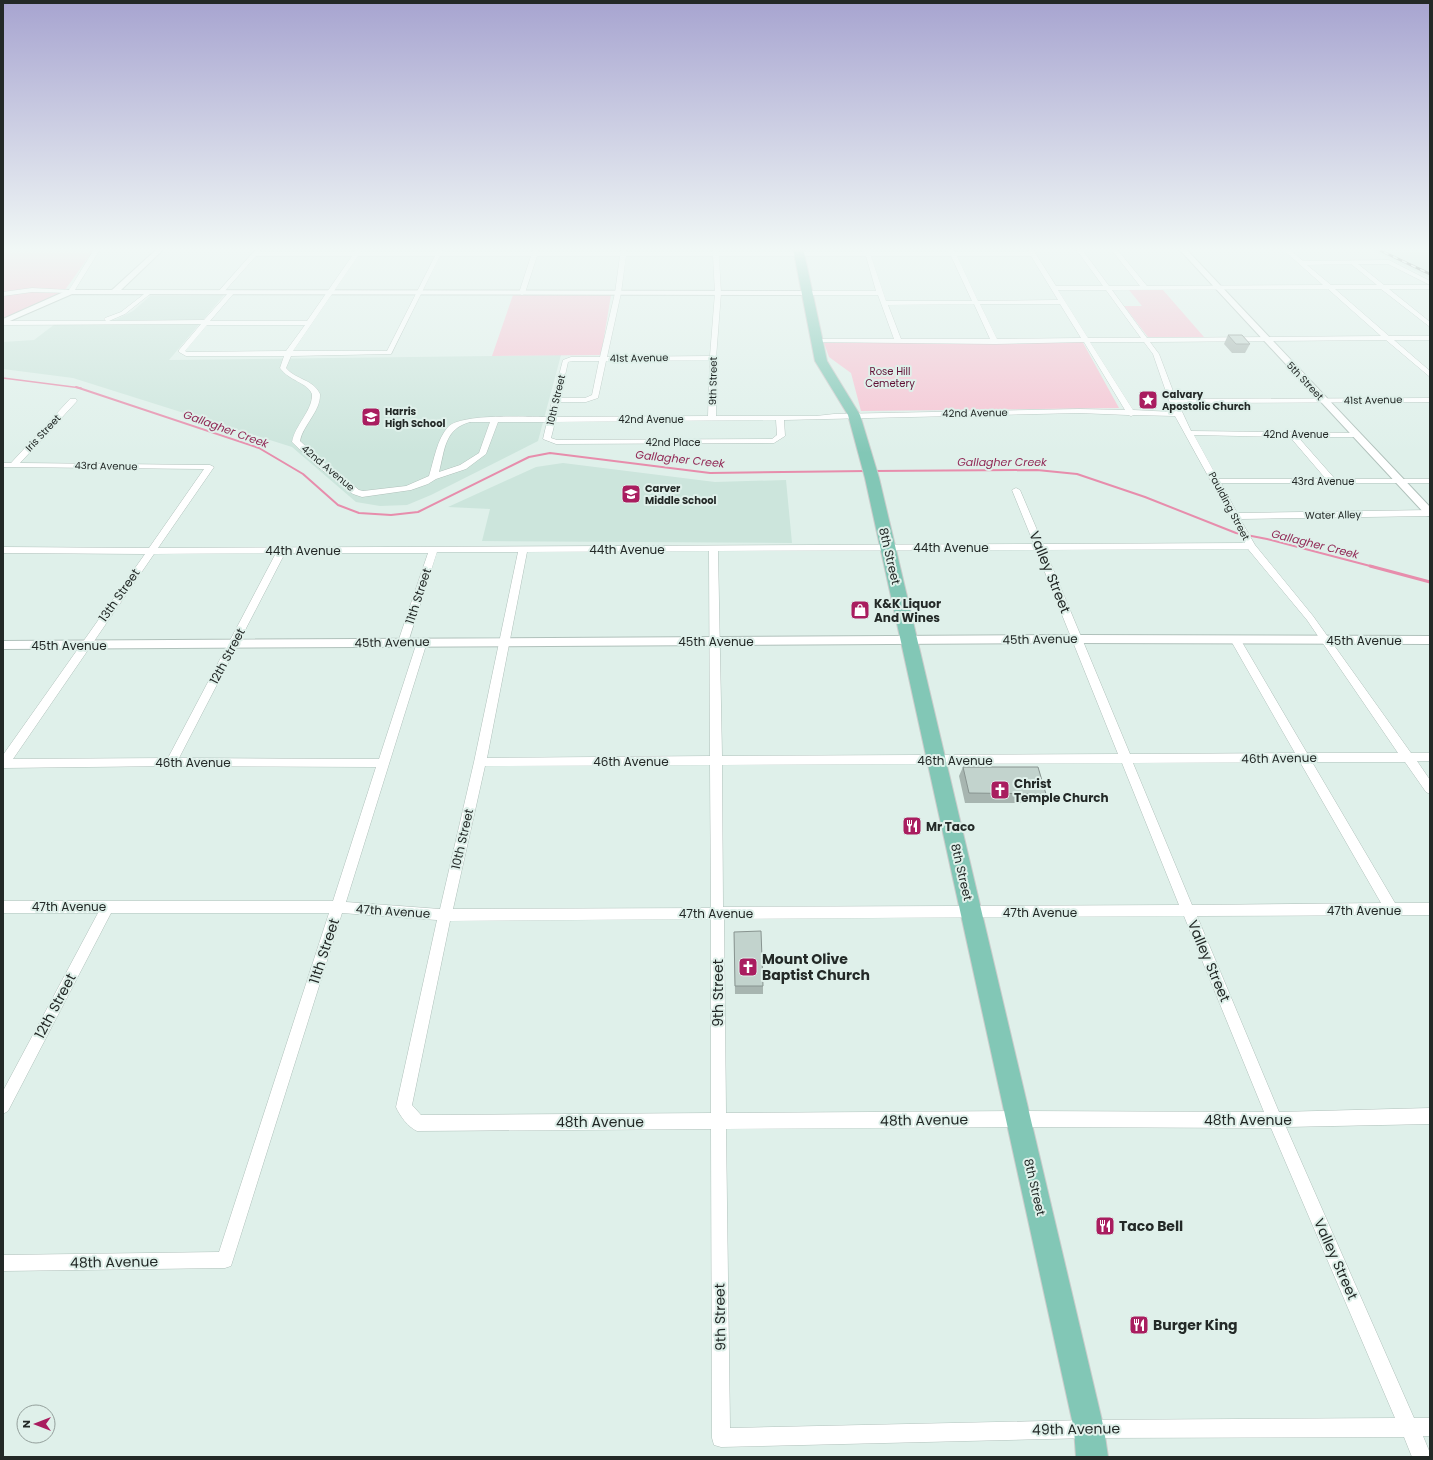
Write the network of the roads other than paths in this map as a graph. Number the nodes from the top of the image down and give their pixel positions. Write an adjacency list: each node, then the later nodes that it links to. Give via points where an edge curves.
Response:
1 (16, 316): 16 (street)
2 (114, 316): 17 (street)
3 (210, 316): 18 (street)
4 (314, 316): 19 (street)
5 (407, 316): 29 (street, via 389,353)
6 (613, 316): 30 (street)
7 (716, 316): 31 (street, 9th Street)
8 (811, 316): 26 (main road, 8th Street)
9 (889, 316): 27 (street)
10 (981, 316): 28 (street)
11 (1071, 316): 25 (street)
12 (1128, 316): 24 (street, Paulding Street)
13 (1245, 316): 21 (street, 5th Street)
14 (1362, 316): 22 (street)
15 (1419, 316): 20 (street)
16 (3, 322): 17 (street)
17 (96, 322): 18 (street)
18 (204, 323): 19 (street); 29 (street, via 181,351 186,354)
19 (309, 323): 29 (street)
20 (1430, 325)
21 (1265, 338): 22 (street); 24 (street); 38 (street, 5th Street)
22 (1387, 338): 23 (street); 33 (street)
23 (1430, 338)
24 (1145, 339): 25 (street); 37 (street, Paulding Street, via 1156,354)
25 (1086, 340): 28 (street); 39 (street)
26 (816, 341): 27 (street); 41 (main road, 8th Street, via 821,361)
27 (898, 341): 28 (street)
28 (994, 342)
29 (288, 354): 53 (street, 42nd Avenue, via 283,368 287,375 313,387 316,393 315,404 296,433 296,442 320,464 362,494 408,489)
30 (604, 358): 31 (street, 41st Avenue); 32 (street, 41st Avenue); 34 (street, via 595,396 586,400)
31 (713, 358): 42 (street, 9th Street)
32 (566, 361): 34 (street, 10th Street)
33 (1430, 375)
34 (556, 400): 44 (street, 10th Street)
35 (1430, 400): 38 (street, 41st Avenue)
36 (74, 401): 51 (street, Iris Street)
37 (1172, 401): 38 (street, 41st Avenue); 40 (street, Paulding Street)
38 (1324, 401): 48 (street, 5th Street)
39 (1131, 414): 40 (street, 42nd Avenue); 41 (street, 42nd Avenue, via 1078,411)
40 (1178, 414): 46 (street, Paulding Street)
41 (854, 416): 43 (street, 42nd Avenue); 63 (main road, 8th Street, via 871,472)
42 (712, 418): 43 (street, 42nd Avenue); 44 (street, 42nd Avenue)
43 (780, 418): 49 (street, 42nd Place, via 781,436 774,441 556,442)
44 (551, 419): 45 (street, 42nd Avenue); 49 (street, 10th Street)
45 (495, 420): 53 (street, via 482,454 463,467); 53 (street, 42nd Avenue, via 463,422 451,428)
46 (1188, 433): 47 (street, 42nd Avenue); 54 (street, Paulding Street)
47 (1292, 434): 48 (street, 42nd Avenue); 55 (street)
48 (1356, 435): 56 (street, 5th Street)
49 (547, 439)
50 (3, 465): 51 (street, 43rd Avenue)
51 (13, 465): 52 (street, 43rd Avenue)
52 (210, 467): 69 (street, 13th Street)
53 (433, 477)
54 (1216, 481): 55 (street, 43rd Avenue); 60 (street, Paulding Street)
55 (1333, 481): 56 (street, 43rd Avenue)
56 (1400, 481): 57 (street, 43rd Avenue); 59 (street, 5th Street)
57 (1430, 481)
58 (1016, 490): 62 (street, Valley Street)
59 (1430, 513): 60 (street, Water Alley)
60 (1235, 516): 61 (street, Paulding Street)
61 (1249, 543): 62 (street, 44th Avenue); 72 (street, Paulding Street)
62 (1040, 547): 63 (street, 44th Avenue); 70 (street, Valley Street)
63 (888, 548): 65 (street, 44th Avenue); 74 (main road, 8th Street)
64 (523, 549): 65 (street, 44th Avenue); 68 (street, 44th Avenue); 77 (street, 10th Street)
65 (713, 549): 73 (street, 9th Street)
66 (3, 550): 69 (street, 44th Avenue)
67 (282, 550): 68 (street, 44th Avenue); 69 (street, 44th Avenue); 79 (street, 12th Street)
68 (433, 550): 75 (street, 11th Street)
69 (150, 551): 81 (street, 13th Street)
70 (1078, 639): 71 (street, 45th Avenue); 74 (street, 45th Avenue); 87 (street, Valley Street)
71 (1235, 639): 72 (street, 45th Avenue); 84 (street)
72 (1325, 640): 78 (street, 45th Avenue); 82 (street, Paulding Street)
73 (715, 641): 74 (street, 45th Avenue); 77 (street, 45th Avenue); 86 (street, 9th Street)
74 (910, 641): 85 (main road, 8th Street)
75 (403, 642): 76 (street, 45th Avenue); 79 (street, 45th Avenue)
76 (422, 642): 77 (street, 45th Avenue); 90 (street, 11th Street)
77 (503, 642): 89 (street, 10th Street)
78 (1428, 642)
79 (234, 644): 81 (street, 45th Avenue); 88 (street, 12th Street)
80 (3, 645): 81 (street, 45th Avenue)
81 (85, 645): 91 (street, 13th Street)
82 (1408, 757): 83 (street, 46th Avenue); 84 (street, 46th Avenue); 92 (street, Paulding Street)
83 (1430, 757)
84 (1304, 758): 87 (street, 46th Avenue); 96 (street)
85 (936, 759): 86 (street, 46th Avenue); 87 (street, 46th Avenue); 99 (main road, 8th Street)
86 (716, 760): 89 (street, 46th Avenue); 100 (street, 9th Street)
87 (1127, 760): 98 (street, Valley Street)
88 (172, 762): 90 (street, 46th Avenue); 91 (street, 46th Avenue)
89 (480, 762): 101 (street, 10th Street)
90 (384, 763): 95 (street, 11th Street)
91 (3, 764)
92 (1430, 789)
93 (108, 906): 94 (street, 47th Avenue); 95 (street, 47th Avenue); 102 (street, 12th Street)
94 (3, 907)
95 (338, 907): 101 (street, 47th Avenue); 108 (street, 11th Street)
96 (1390, 909): 97 (street, 47th Avenue); 98 (street, 47th Avenue)
97 (1430, 909)
98 (1188, 911): 99 (street, 47th Avenue); 105 (street, Valley Street)
99 (972, 912): 100 (street, 47th Avenue); 104 (main road, 8th Street)
100 (717, 913): 101 (street, 47th Avenue); 106 (street, 9th Street)
101 (445, 915): 107 (street, 10th Street, via 404,1107)
102 (3, 1106)
103 (1430, 1116): 105 (street, 48th Avenue)
104 (1020, 1119): 105 (street, 48th Avenue); 106 (street, 48th Avenue); 113 (main road, 8th Street)
105 (1275, 1120): 111 (street, Valley Street)
106 (718, 1122): 107 (street, 48th Avenue); 112 (street, 9th Street)
107 (418, 1123)
108 (225, 1260): 109 (street, 48th Avenue)
109 (3, 1263)
110 (1430, 1427): 111 (street, 49th Avenue)
111 (1410, 1428): 113 (street, 49th Avenue); 115 (street, Valley Street)
112 (721, 1438): 113 (street, 49th Avenue)
113 (1091, 1443): 114 (main road, 8th Street)
114 (1100, 1457)
115 (1422, 1457)

